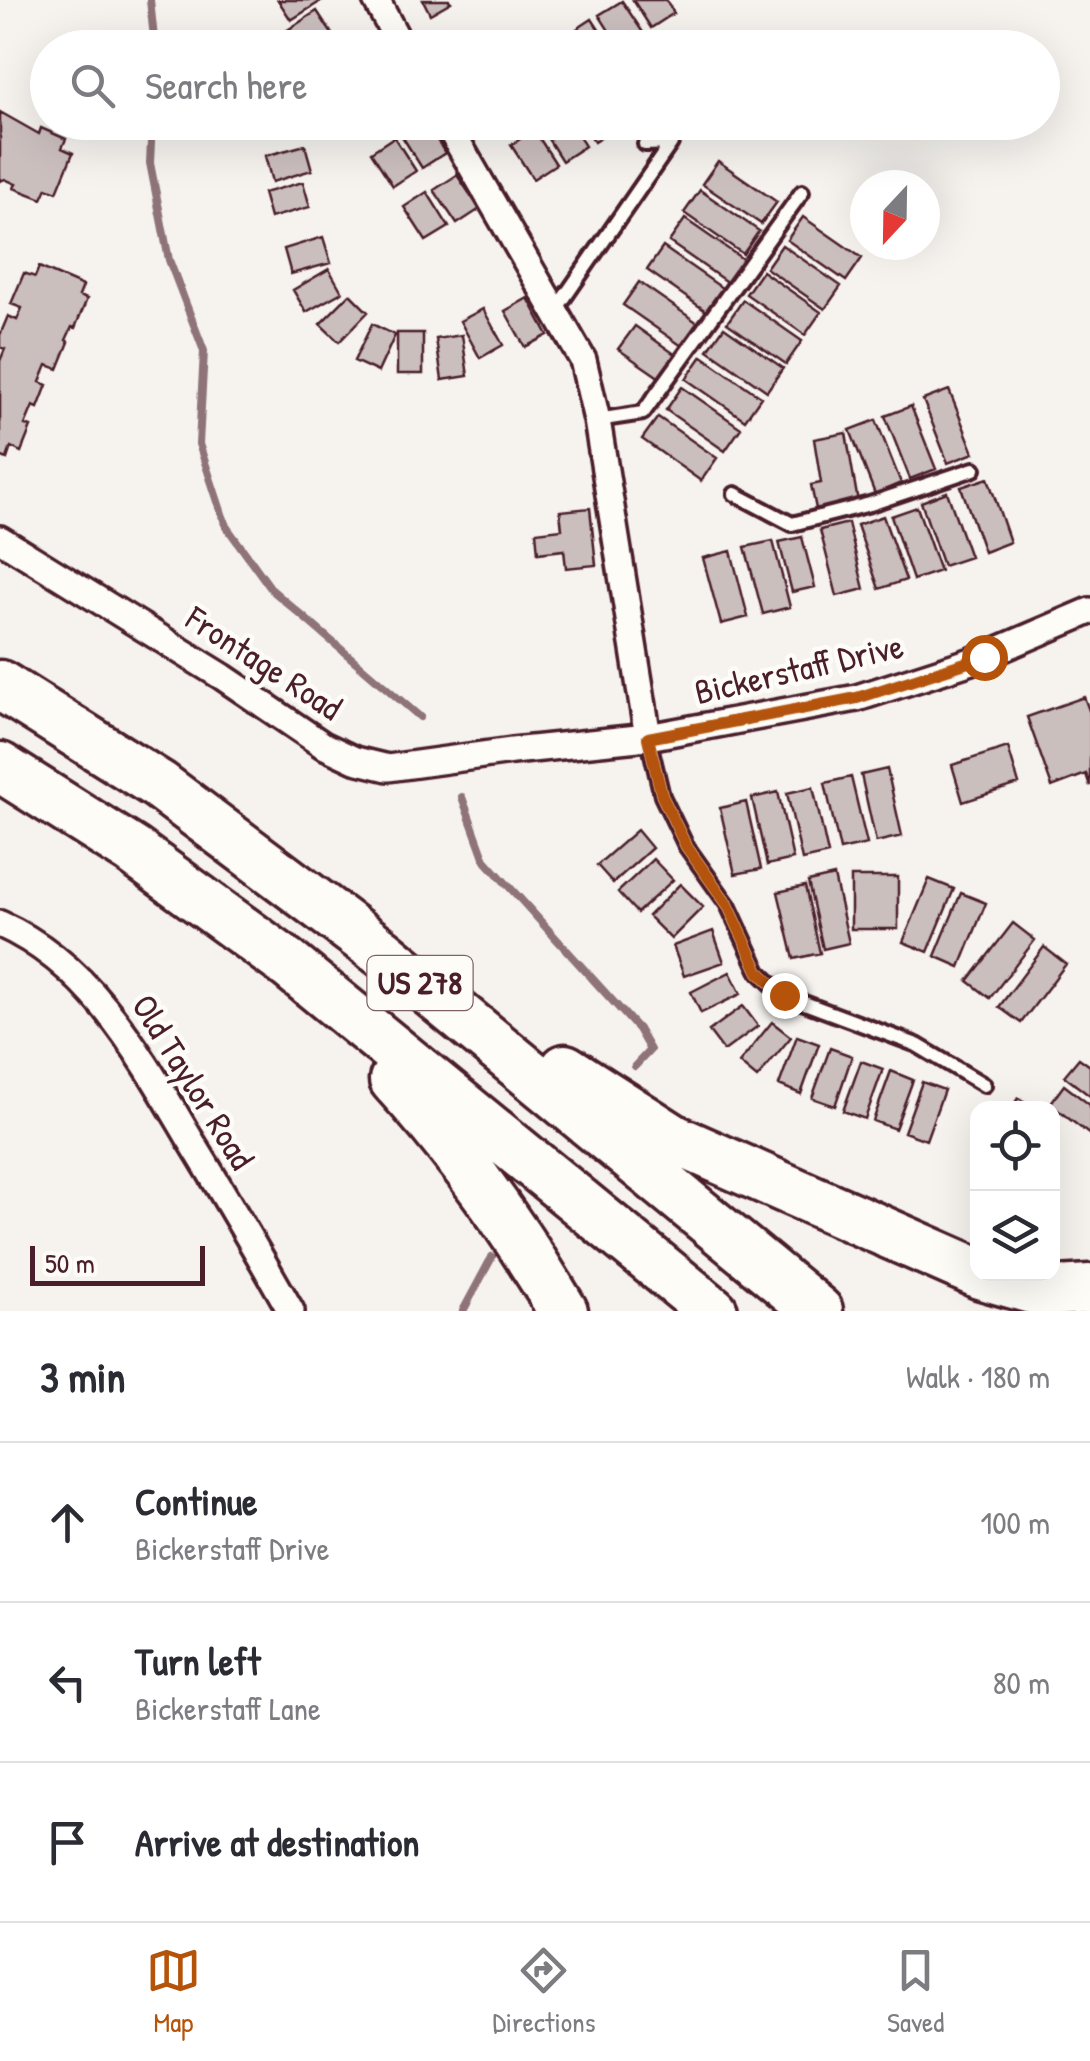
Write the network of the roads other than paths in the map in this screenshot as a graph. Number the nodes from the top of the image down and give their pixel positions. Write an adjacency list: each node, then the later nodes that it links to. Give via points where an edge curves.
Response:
1 (376, 0): 2 (street)
2 (392, 30)
3 (456, 140): 6 (street)
4 (645, 144): 6 (lane, via 671,144)
5 (802, 192): 7 (lane, via 643,413)
6 (555, 311): 7 (street, via 583,360)
7 (597, 420): 13 (street)
8 (974, 469): 9 (lane, via 792,524)
9 (735, 494)
10 (0, 538): 14 (street, Frontage Road, via 355,760 388,768)
11 (1090, 612): 13 (street, Bickerstaff Drive, via 976,660 857,698)
12 (0, 685): 17 (highway, US 278, via 159,785)
13 (648, 738): 14 (street, Bickerstaff Drive); 19 (lane, via 662,796 686,846 728,905 759,972 784,995 917,1045)
14 (512, 751)
15 (0, 767): 18 (highway, US 278, via 133,851)
16 (2, 928): 23 (street, Old Taylor Road, via 44,950 89,988 134,1046)
17 (383, 953): 20 (highway, via 674,1139); 26 (highway, US 278)
18 (287, 963): 24 (highway, via 434,1125 517,1234); 25 (highway, US 278)
19 (984, 1085)
20 (970, 1269)
21 (1005, 1281): 22 (highway, via 1042,1292)
22 (1090, 1289)
23 (291, 1311)
24 (563, 1311)
25 (713, 1311)
26 (818, 1311)

